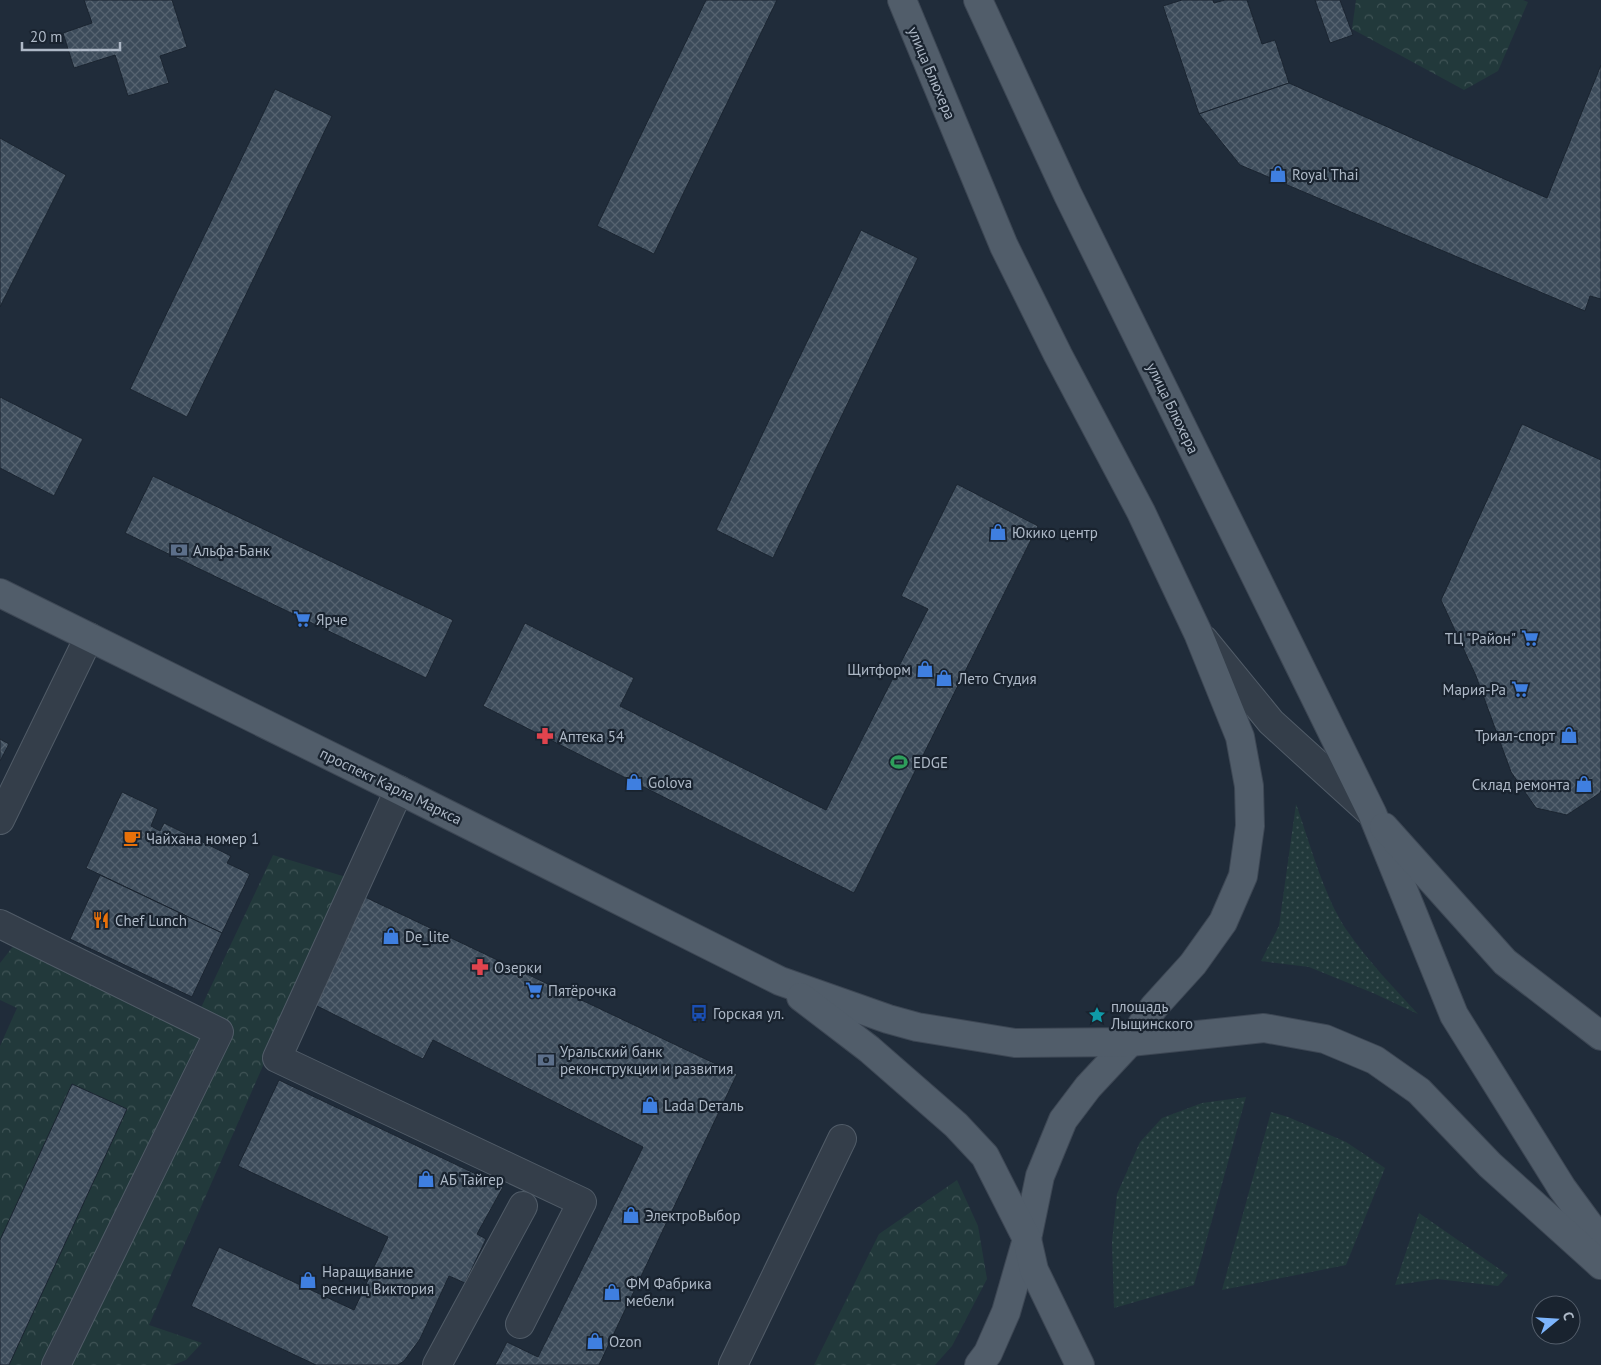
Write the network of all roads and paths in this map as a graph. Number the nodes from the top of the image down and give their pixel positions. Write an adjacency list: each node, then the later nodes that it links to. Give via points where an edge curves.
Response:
1 (902, 0): 4 (main road, улица Блюхера, via 1004,246 1141,512)
2 (978, 0): 7 (main road, улица Блюхера, via 1068,195)
3 (0, 593): 5 (main road, проспект Карла Маркса)
4 (1198, 633): 7 (street, via 1271,722); 12 (main road, улица Блюхера, via 1240,737 1246,769 1250,826 1243,876 1222,922 1193,964 1154,1007)
5 (89, 637): 6 (main road, проспект Карла Маркса); 8 (street)
6 (399, 790): 10 (main road, проспект Карла Маркса); 18 (street, via 277,1058 582,1202)
7 (1372, 813): 11 (main road, via 1505,962); 16 (main road, via 1454,1016 1562,1188)
8 (0, 820)
9 (0, 924): 19 (street, via 219,1032)
10 (780, 981): 12 (main road, via 917,1027 1015,1043); 15 (main road, via 869,1049 956,1125 984,1156)
11 (1601, 1036)
12 (1130, 1042): 15 (main road, улица Блюхера, via 1088,1087 1064,1120 1040,1176); 17 (main road, via 1264,1028 1325,1039 1374,1060 1419,1090 1490,1165)
13 (842, 1139): 21 (street)
14 (523, 1206): 20 (street)
15 (1027, 1239): 22 (main road, улица Блюхера, via 1006,1312 988,1353); 23 (main road, via 1034,1270)
16 (1601, 1241)
17 (1601, 1265)
18 (520, 1324)
19 (56, 1365)
20 (437, 1365)
21 (733, 1365)
22 (979, 1365)
23 (1080, 1365)

